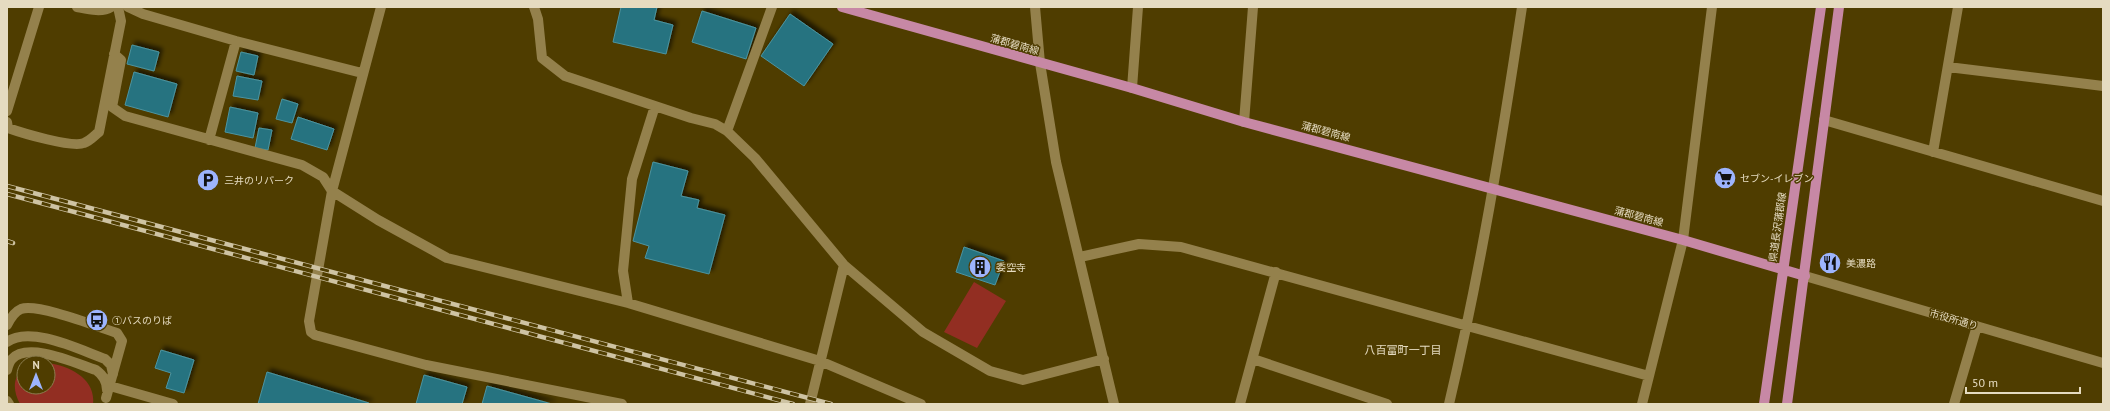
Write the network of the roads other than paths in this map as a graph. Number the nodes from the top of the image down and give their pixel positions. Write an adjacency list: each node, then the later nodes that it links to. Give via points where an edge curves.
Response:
1 (39, 7): 26 (street)
2 (77, 7): 3 (street, via 94,10)
3 (111, 7)
4 (118, 7): 19 (street, via 121,21)
5 (128, 7): 18 (street, via 143,14)
6 (381, 7): 22 (street)
7 (534, 7): 25 (street, via 538,19 542,58 565,76)
8 (772, 7): 30 (street)
9 (842, 7): 20 (main road, 蒲郡碧南線)
10 (1035, 7): 20 (street)
11 (1138, 7): 24 (street)
12 (1253, 7): 29 (street)
13 (1522, 7): 33 (street)
14 (1712, 7): 36 (street)
15 (1821, 7): 39 (main road, 県道長沢蒲郡線)
16 (1839, 7): 27 (main road)
17 (1958, 7): 21 (street)
18 (236, 41): 22 (street); 31 (street)
19 (114, 54): 28 (street, via 99,132 84,144 74,145 20,132 8,128); 31 (street, via 121,60 112,107 125,116)
20 (1040, 63): 24 (main road, 蒲郡碧南線); 37 (street, via 1056,162)
21 (1948, 67): 23 (street); 32 (street)
22 (362, 73): 34 (street)
23 (2103, 86)
24 (1132, 88): 29 (main road, 蒲郡碧南線)
25 (655, 106): 30 (street, via 715,124); 42 (street, via 632,179 623,271)
26 (7, 111)
27 (1824, 120): 32 (street); 41 (main road)
28 (7, 122)
29 (1244, 122): 33 (main road, 蒲郡碧南線)
30 (727, 131): 38 (street, via 756,158)
31 (209, 140): 34 (street, via 302,165 323,177)
32 (1933, 152): 35 (street)
33 (1493, 189): 36 (main road, 蒲郡碧南線); 44 (street)
34 (332, 191): 42 (street, via 393,229 447,258); 59 (street, via 309,321 311,332 315,335 426,365)
35 (2103, 201)
36 (1683, 240): 39 (main road, 蒲郡碧南線); 53 (street)
37 (1080, 257): 40 (street, via 1139,244 1181,246); 48 (street)
38 (844, 265): 48 (street, via 923,332 990,371 1022,380); 49 (street)
39 (1783, 270): 41 (main road, 蒲郡碧南線); 67 (main road, 県道長沢蒲郡線)
40 (1276, 272): 44 (street); 47 (street)
41 (1805, 276): 45 (street, 市役所通り); 68 (main road)
42 (628, 303): 49 (street)
43 (7, 325): 52 (street, via 15,313 22,309 38,308 117,333 122,341)
44 (1467, 326): 53 (street); 65 (street)
45 (1977, 326): 50 (street, 市役所通り); 69 (street)
46 (7, 342): 52 (street, via 14,337 37,336 105,359 111,365)
47 (1253, 359): 63 (street); 64 (street)
48 (1104, 360): 62 (street)
49 (820, 361): 60 (street); 61 (street)
50 (2103, 363)
51 (7, 370): 56 (street, via 12,359 25,352 45,354 96,370 107,385)
52 (113, 374): 54 (street)
53 (1649, 376): 66 (street)
54 (110, 386): 56 (street); 58 (street)
55 (7, 401): 57 (street)
56 (105, 401)
57 (9, 404)
58 (173, 404)
59 (622, 404)
60 (810, 404)
61 (921, 404)
62 (1114, 404)
63 (1240, 404)
64 (1387, 404)
65 (1449, 404)
66 (1642, 404)
67 (1764, 404)
68 (1787, 404)
69 (1954, 404)

